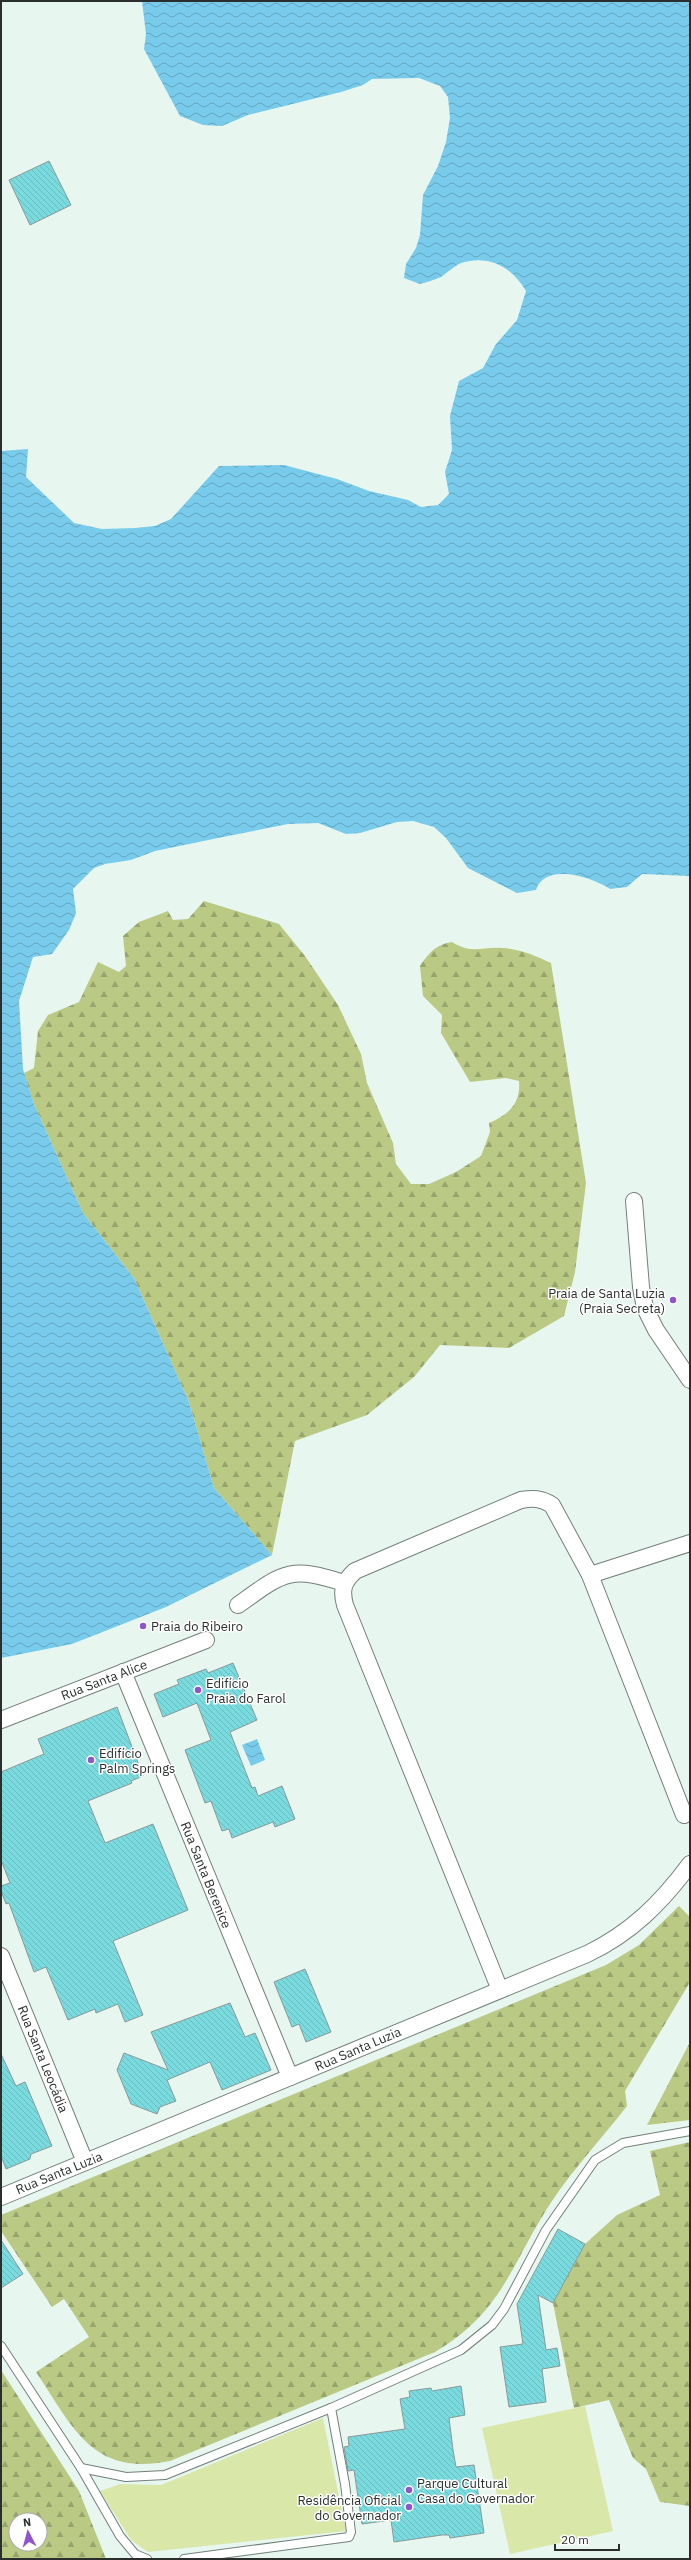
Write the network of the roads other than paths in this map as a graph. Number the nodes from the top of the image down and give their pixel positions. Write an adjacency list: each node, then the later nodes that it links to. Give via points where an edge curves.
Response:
1 (634, 1201): 2 (street, via 641,1287 646,1308 656,1330)
2 (690, 1380)
3 (690, 1543): 4 (street)
4 (590, 1574): 5 (street, via 552,1505 545,1500 534,1498 522,1500 355,1571); 10 (street)
5 (344, 1583): 6 (street, via 319,1575 299,1572 287,1574); 13 (street, via 342,1595 345,1605)
6 (238, 1605)
7 (206, 1640): 8 (street, Rua Santa Alice)
8 (123, 1672): 9 (street, Rua Santa Alice); 14 (street, Rua Santa Berenice)
9 (1, 1720)
10 (684, 1815)
11 (690, 1864): 13 (street, Rua Santa Luzia, via 655,1907 623,1935 587,1954)
12 (1, 1956): 16 (street, Rua Santa Leocádia)
13 (500, 1990): 14 (street, Rua Santa Luzia)
14 (290, 2077): 16 (street, Rua Santa Luzia)
15 (690, 2132): 19 (lane, via 623,2143 603,2153 595,2160 546,2230 504,2309 477,2339 445,2359)
16 (85, 2162): 17 (street, Rua Santa Luzia)
17 (1, 2197)
18 (1, 2346): 20 (lane)
19 (331, 2408): 20 (lane, via 165,2475 126,2477); 22 (lane, via 345,2484 350,2537)
20 (81, 2468): 21 (lane, via 127,2546)
21 (147, 2559)
22 (184, 2559)

